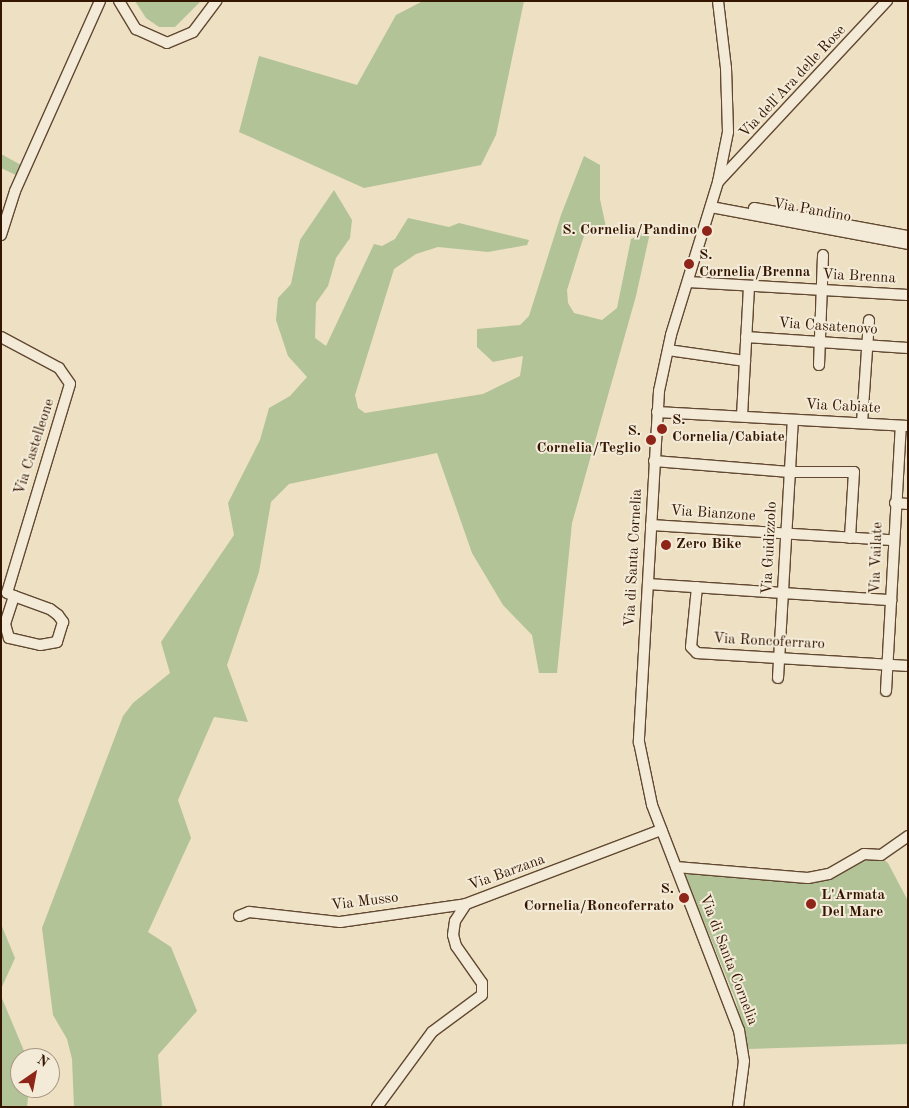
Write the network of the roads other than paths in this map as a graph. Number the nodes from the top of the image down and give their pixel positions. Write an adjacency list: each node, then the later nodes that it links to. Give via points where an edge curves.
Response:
1 (100, 1): 8 (street, via 15,192)
2 (119, 1): 3 (street, via 136,29 167,43 193,32)
3 (216, 1)
4 (718, 1): 6 (street, Via di Santa Cornelia, via 728,132)
5 (886, 1): 6 (street, Via dell'Ara delle Rose)
6 (718, 182): 7 (street, Via di Santa Cornelia)
7 (712, 204): 9 (street, Via Pandino); 10 (street, Via Pandino); 12 (street, Via di Santa Cornelia)
8 (1, 235)
9 (908, 236)
10 (908, 244)
11 (824, 255): 14 (street)
12 (688, 282): 13 (street, Via Brenna); 22 (street, Via di Santa Cornelia)
13 (749, 286): 14 (street, Via Brenna); 18 (street)
14 (822, 290): 15 (street, Via Brenna); 19 (street)
15 (908, 295)
16 (869, 320): 20 (street)
17 (1, 337): 41 (street, Via Castelleone, via 59,368 70,384 7,593)
18 (746, 337): 19 (street, Via Casatenovo); 23 (street)
19 (819, 342): 20 (street, Via Casatenovo); 24 (street)
20 (868, 345): 21 (street, Via Casatenovo); 28 (street)
21 (908, 348)
22 (668, 350): 23 (street); 25 (street, Via di Santa Cornelia)
23 (745, 361): 26 (street)
24 (819, 364)
25 (657, 412): 26 (street, Via Cabiate); 30 (street, Via di Santa Cornelia)
26 (742, 416): 27 (street, Via Cabiate)
27 (794, 420): 28 (street, Via Cabiate); 31 (street, Via Guidizzolo)
28 (862, 423): 29 (street, Via Cabiate)
29 (904, 426): 32 (street, Via Vailate)
30 (654, 461): 31 (street); 34 (street, Via di Santa Cornelia)
31 (790, 472): 35 (street, Via Guidizzolo); 36 (street, via 854,472)
32 (895, 503): 33 (street); 37 (street, Via Vailate)
33 (908, 504)
34 (651, 525): 35 (street, Via Bianzone); 38 (street, Via di Santa Cornelia)
35 (786, 533): 36 (street, Via Bianzone); 40 (street, Via Guidizzolo)
36 (850, 538): 37 (street, Via Bianzone)
37 (892, 540): 42 (street, Via Vailate)
38 (648, 584): 39 (street); 48 (street, Via di Santa Cornelia, via 639,742 645,782)
39 (697, 587): 40 (street); 43 (street, Via Roncoferraro, via 691,647 694,652)
40 (783, 593): 42 (street); 43 (street, Via Guidizzolo)
41 (14, 596): 41 (street, Via Castelleone, via 58,615 62,622 57,642 40,646 9,638 5,624)
42 (891, 600): 44 (street, Via Vailate)
43 (779, 658): 44 (street, Via Roncoferraro); 46 (street, Via Guidizzolo)
44 (887, 664): 45 (street, Via Roncoferraro); 47 (street, Via Vailate)
45 (908, 666)
46 (778, 678)
47 (886, 691)
48 (662, 830): 50 (street, Via di Santa Cornelia); 51 (street, Via Barzana)
49 (908, 836): 50 (street, via 881,854 864,854 828,874 808,878)
50 (676, 867): 54 (street, Via di Santa Cornelia, via 739,1030 744,1061)
51 (466, 904): 52 (street, Via Musso, via 340,922 251,912); 53 (street, Via Barzana, via 455,921 453,935 456,946 482,984 482,995 432,1032)
52 (239, 916)
53 (377, 1107)
54 (738, 1107)

